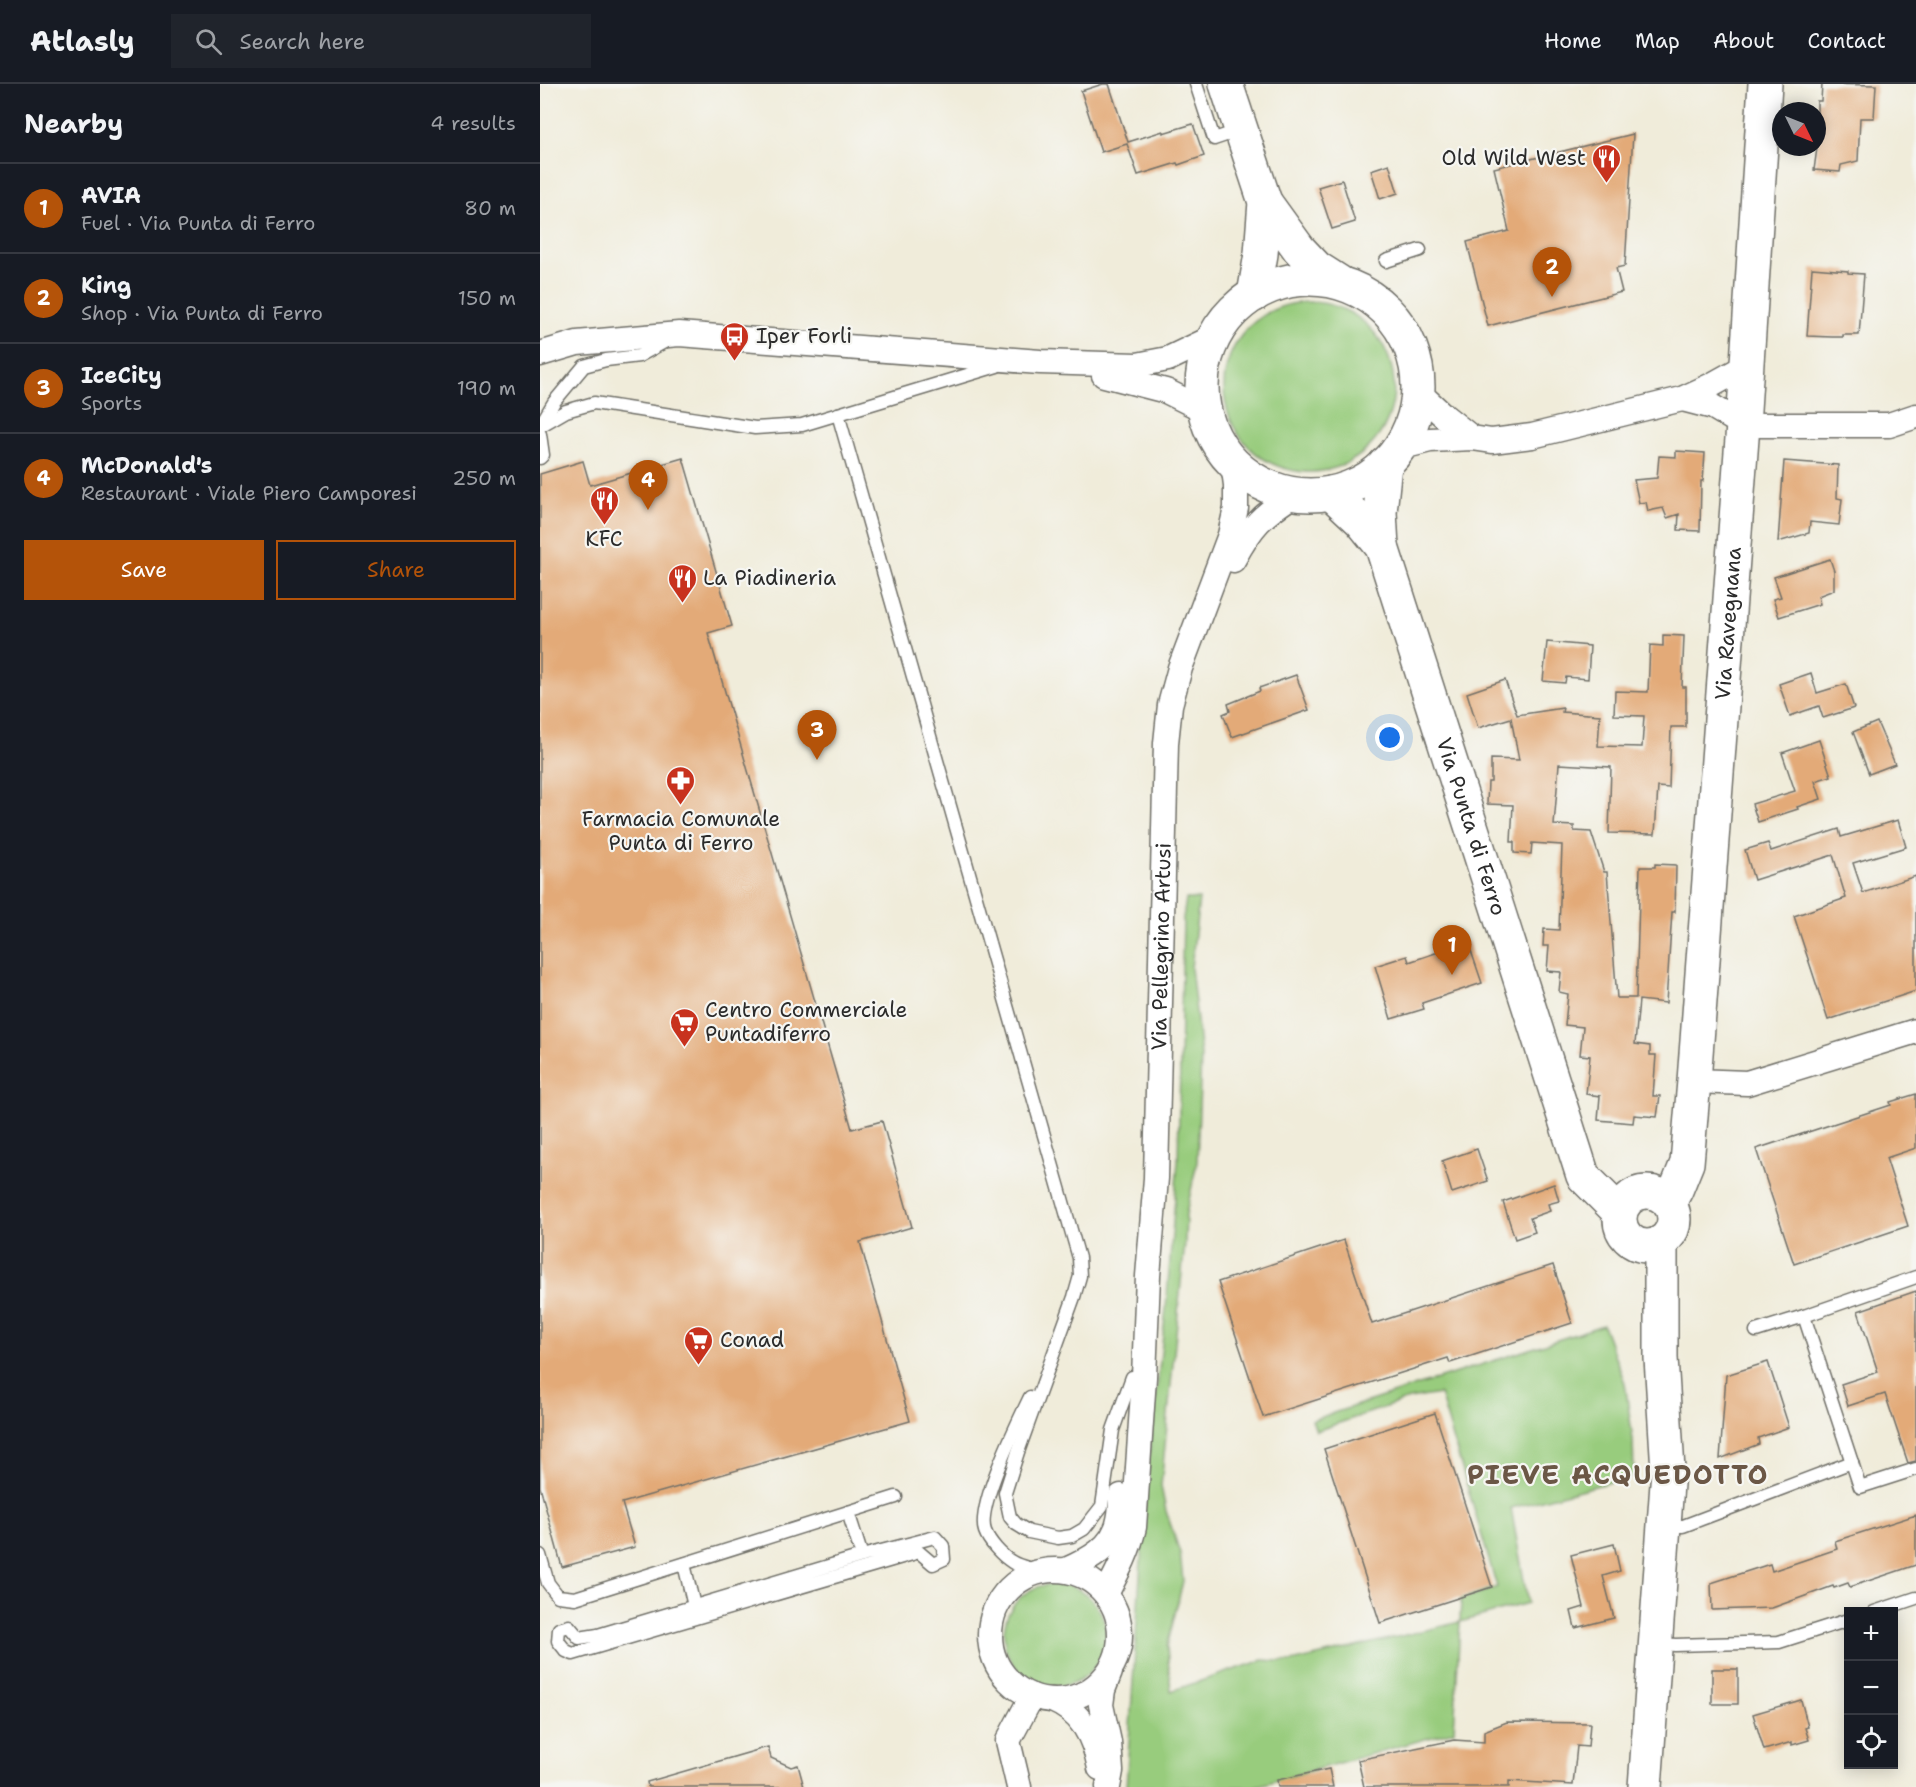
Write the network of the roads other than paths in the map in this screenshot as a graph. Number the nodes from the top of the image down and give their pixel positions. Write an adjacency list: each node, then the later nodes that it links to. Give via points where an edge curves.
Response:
1 (1196, 84): 4 (lane, via 1214,139)
2 (1226, 84): 4 (street)
3 (1766, 84): 15 (street, Via Ravegnana)
4 (1241, 130): 5 (street)
5 (1265, 202): 8 (street, via 1299,249 1317,268); 9 (street)
6 (1420, 250): 7 (lane)
7 (1386, 261)
8 (1341, 283): 9 (street, via 1304,279 1278,284); 16 (street, via 1365,294 1398,324 1413,356)
9 (1254, 295): 11 (street, via 1232,312)
10 (678, 334): 12 (street, via 577,344); 13 (street); 21 (lane, via 639,356 584,366)
11 (1214, 337): 14 (street, via 1168,359 1137,365); 18 (street, via 1203,373)
12 (540, 354)
13 (1016, 360): 14 (street); 19 (lane)
14 (1040, 362): 18 (street, via 1133,381 1166,391)
15 (1746, 366): 17 (street); 22 (street, Via Ravegnana)
16 (1417, 391): 24 (street); 25 (street, via 1409,428)
17 (1682, 399): 22 (street, via 1713,407); 24 (street, via 1532,436 1492,441)
18 (1204, 410): 27 (street, via 1214,436)
19 (838, 414): 21 (lane, via 802,425 755,428 594,403); 40 (lane, via 1079,1258 1080,1276)
20 (1916, 416): 22 (street, via 1889,425)
21 (540, 425)
22 (1743, 425): 33 (street, Via Ravegnana)
23 (540, 434): 26 (lane)
24 (1472, 438): 25 (street, via 1430,440)
25 (1391, 456): 28 (street, via 1358,483); 30 (street, via 1380,512)
26 (540, 458)
27 (1233, 463): 29 (street, via 1258,482); 31 (street, via 1236,508)
28 (1331, 493): 29 (street); 30 (street, Via Punta di Ferro)
29 (1295, 494): 31 (street, via 1273,508 1248,533)
30 (1382, 547): 34 (street, Via Punta di Ferro, via 1583,1176)
31 (1198, 622): 36 (street, Via Pellegrino Artusi, via 1170,705 1166,743 1156,1178)
32 (1916, 1030): 33 (street, via 1747,1083)
33 (1694, 1081): 34 (street, Via Ravegnana, via 1687,1163 1676,1190)
34 (1644, 1202): 35 (street, via 1673,1211 1668,1236); 35 (street, via 1619,1221 1621,1230 1633,1243)
35 (1651, 1244): 46 (street, via 1668,1470)
36 (1148, 1276): 41 (street); 52 (street, via 1134,1527)
37 (1916, 1277): 38 (lane)
38 (1804, 1316): 39 (lane); 42 (lane)
39 (1756, 1331)
40 (1060, 1334): 41 (lane, via 1005,1493 1010,1517 1029,1532 1058,1538 1072,1536 1084,1529 1102,1506 1113,1430); 51 (lane, via 1006,1449 983,1514 984,1530 991,1542 1013,1562)
41 (1132, 1377): 50 (street, via 1115,1532 1102,1551)
42 (1852, 1462): 43 (lane, via 1860,1487); 46 (lane, via 1683,1526)
43 (1916, 1469)
44 (896, 1497): 45 (lane)
45 (848, 1512): 48 (lane); 49 (lane)
46 (1664, 1527): 57 (street)
47 (540, 1555): 49 (lane, via 548,1582 558,1596 574,1598)
48 (862, 1556): 54 (lane); 54 (lane, via 935,1537 943,1546 944,1559 933,1564 919,1552 573,1654 558,1641 559,1629 569,1626 579,1638 598,1635)
49 (684, 1564): 54 (lane)
50 (1066, 1570): 51 (street); 52 (street, via 1088,1579)
51 (1038, 1571): 59 (street, via 1006,1591 995,1608 989,1641 1005,1677 1015,1687)
52 (1106, 1594): 58 (street, via 1119,1622 1118,1653)
53 (1916, 1598): 55 (lane)
54 (694, 1606)
55 (1887, 1607)
56 (1844, 1621): 57 (lane, via 1779,1642)
57 (1655, 1643): 63 (street)
58 (1111, 1668): 59 (street, via 1086,1692 1070,1698); 62 (street, via 1101,1705 1109,1742)
59 (1042, 1698): 60 (street, via 1008,1741); 61 (street, via 1065,1705 1088,1732 1097,1752)
60 (1019, 1787)
61 (1101, 1787)
62 (1108, 1787)
63 (1645, 1787)

